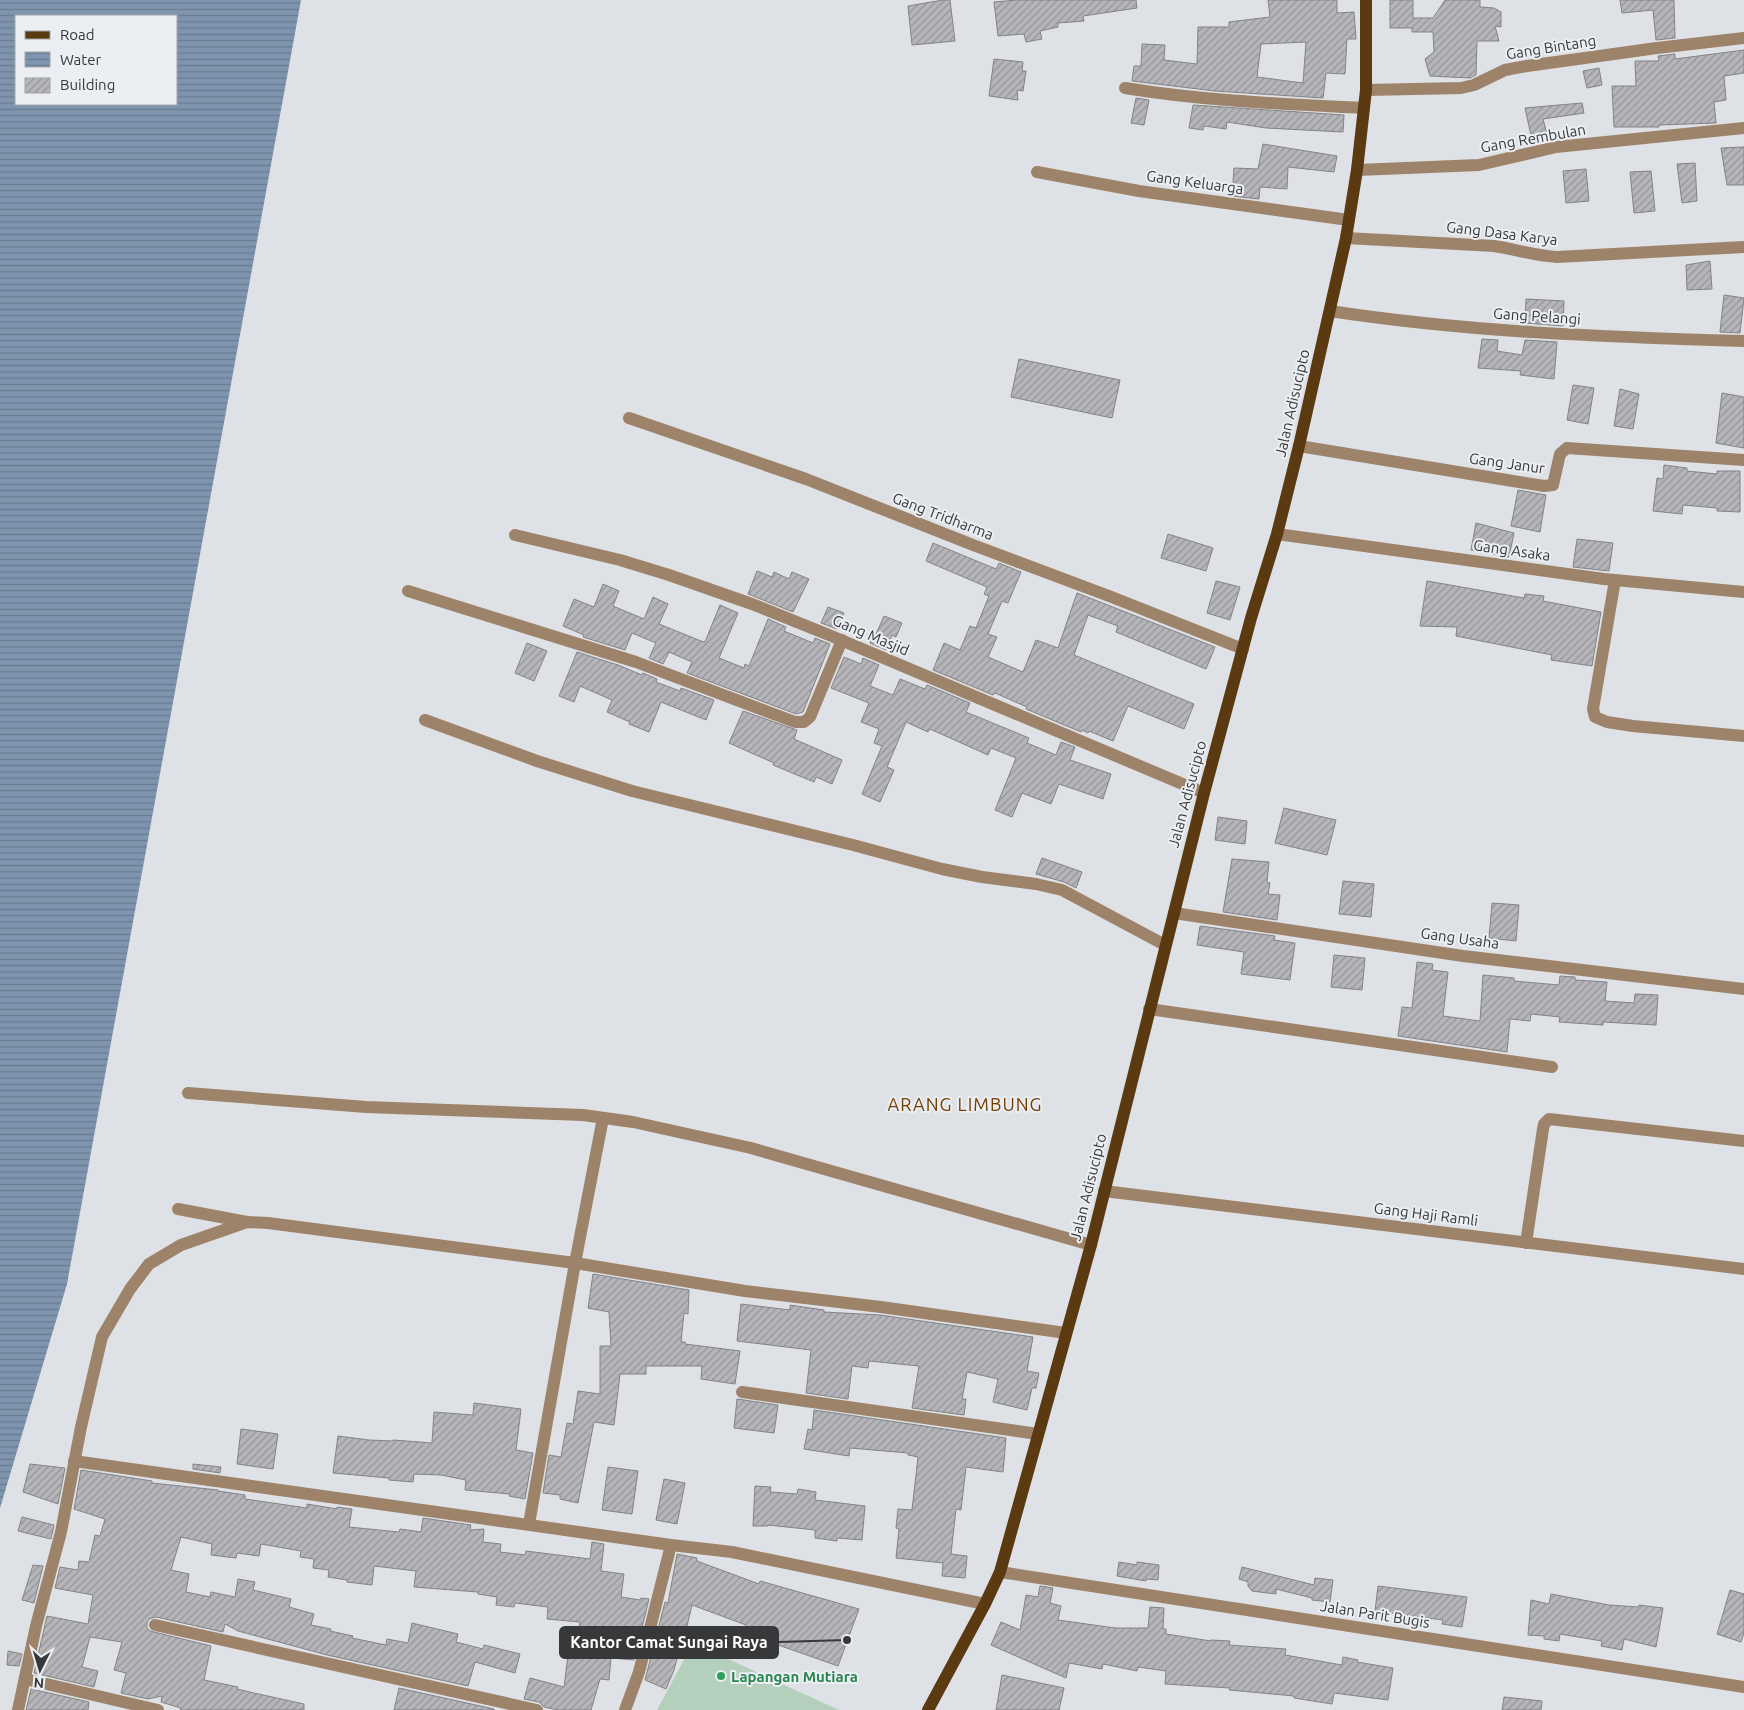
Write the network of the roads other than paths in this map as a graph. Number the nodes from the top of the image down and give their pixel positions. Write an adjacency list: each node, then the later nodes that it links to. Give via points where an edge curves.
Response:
1 (1366, 0): 4 (main road, Jalan Adisucipto)
2 (1744, 38): 4 (street, Gang Bintang, via 1527,66 1505,70 1461,88)
3 (1125, 88): 5 (street, via 1278,104)
4 (1366, 90): 5 (main road, Jalan Adisucipto)
5 (1364, 108): 7 (main road, Jalan Adisucipto)
6 (1744, 128): 7 (street, Gang Rembulan, via 1556,147 1479,165)
7 (1357, 170): 9 (main road, Jalan Adisucipto)
8 (1037, 172): 9 (street, Gang Keluarga, via 1139,191)
9 (1349, 220): 10 (main road, Jalan Adisucipto)
10 (1346, 238): 11 (street, Gang Dasa Karya, via 1494,246 1557,257); 12 (main road, Jalan Adisucipto)
11 (1744, 246)
12 (1330, 311): 13 (street, Gang Pelangi, via 1536,334); 15 (main road, Jalan Adisucipto)
13 (1744, 341)
14 (629, 418): 23 (street, Gang Tridharma, via 806,479)
15 (1299, 446): 16 (street, Gang Janur, via 1544,486 1554,485 1560,454 1566,448); 17 (main road, Jalan Adisucipto)
16 (1744, 460)
17 (1276, 534): 19 (street, Gang Asaka); 23 (main road, Jalan Adisucipto)
18 (515, 535): 22 (street, Gang Masjid, via 669,575)
19 (1615, 580): 21 (street, Gang Asaka); 25 (street, via 1593,709 1595,717 1633,726)
20 (408, 591): 22 (street, via 636,662 795,722 804,722 810,717)
21 (1744, 592)
22 (842, 640): 26 (street, Gang Masjid)
23 (1243, 649): 26 (main road, Jalan Adisucipto)
24 (425, 720): 28 (street, via 632,791 942,868 1062,890)
25 (1744, 736)
26 (1204, 794): 27 (main road, Jalan Adisucipto)
27 (1174, 912): 28 (main road, Jalan Adisucipto); 29 (street, Gang Usaha, via 1463,956)
28 (1166, 945): 30 (main road, Jalan Adisucipto)
29 (1744, 989)
30 (1150, 1010): 31 (street); 35 (main road, Jalan Adisucipto)
31 (1552, 1067)
32 (188, 1094): 33 (street, via 366,1107)
33 (603, 1118): 39 (street, via 751,1148); 40 (street)
34 (1744, 1142): 38 (street, via 1549,1119 1543,1128)
35 (1104, 1191): 38 (street, Gang Haji Ramli); 39 (main road, Jalan Adisucipto)
36 (178, 1209): 37 (street)
37 (247, 1222): 40 (street); 45 (street, via 180,1245 149,1264 130,1289 102,1337)
38 (1526, 1243): 41 (street, Gang Haji Ramli)
39 (1091, 1245): 42 (main road, Jalan Adisucipto)
40 (575, 1263): 42 (street, via 745,1291); 46 (street)
41 (1744, 1269)
42 (1066, 1333): 44 (main road, Jalan Adisucipto)
43 (742, 1392): 44 (street)
44 (1038, 1434): 48 (main road, Jalan Adisucipto)
45 (74, 1461): 46 (street); 51 (street, via 61,1532)
46 (528, 1524): 47 (street)
47 (671, 1545): 49 (street, via 732,1552); 56 (street, via 639,1672)
48 (1000, 1572): 49 (main road, Jalan Adisucipto); 52 (street, Jalan Parit Bugis)
49 (985, 1604): 57 (main road, Jalan Adisucipto)
50 (155, 1625): 55 (street)
51 (25, 1679): 53 (street); 54 (street)
52 (1744, 1687)
53 (18, 1710)
54 (158, 1710)
55 (537, 1710)
56 (624, 1710)
57 (928, 1710)

